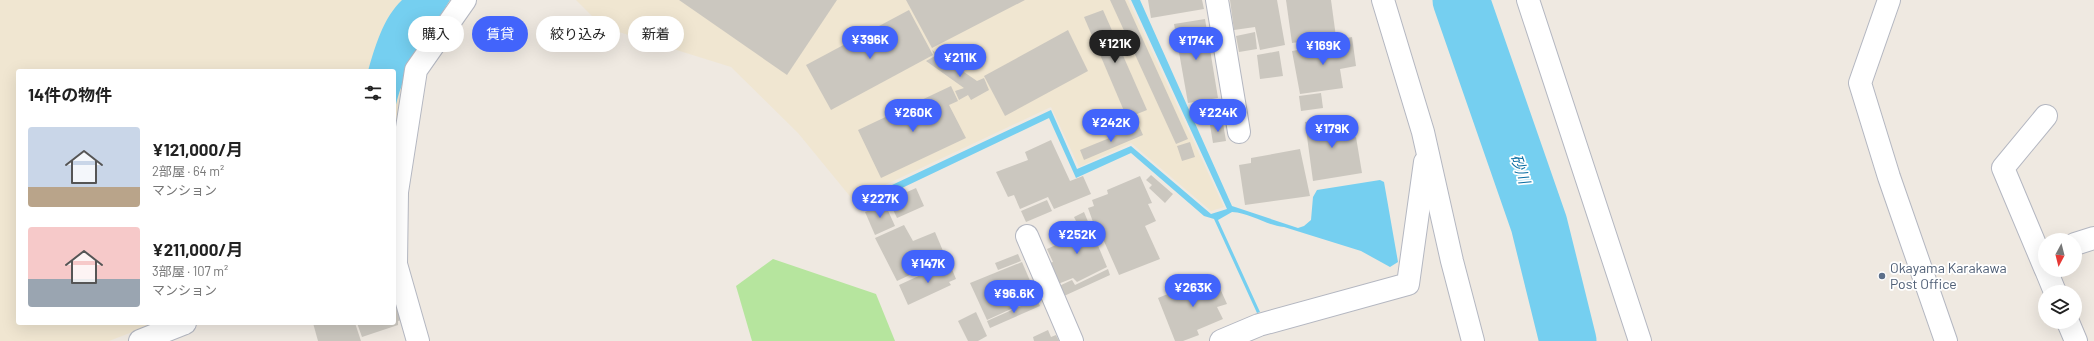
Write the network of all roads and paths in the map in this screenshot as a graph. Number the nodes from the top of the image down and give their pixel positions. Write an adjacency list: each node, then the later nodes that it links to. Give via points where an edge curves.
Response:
1 (465, 0): 9 (street, via 416,70 397,192)
2 (1217, 0): 7 (street)
3 (1383, 0): 8 (street)
4 (1528, 0): 22 (street)
5 (1889, 0): 23 (street, via 1860,83 1889,177)
6 (2046, 116): 13 (street, via 2004,168)
7 (1239, 132)
8 (1426, 148): 20 (street, via 1408,284 1259,325); 21 (street)
9 (396, 222)
10 (1027, 236): 19 (street)
11 (2094, 238): 12 (street)
12 (2082, 242)
13 (2038, 246)
14 (396, 264): 17 (street)
15 (180, 325): 18 (street)
16 (2071, 329): 24 (street)
17 (413, 340)
18 (140, 341)
19 (1072, 341)
20 (1221, 341)
21 (1472, 341)
22 (1640, 341)
23 (1946, 341)
24 (2076, 341)

